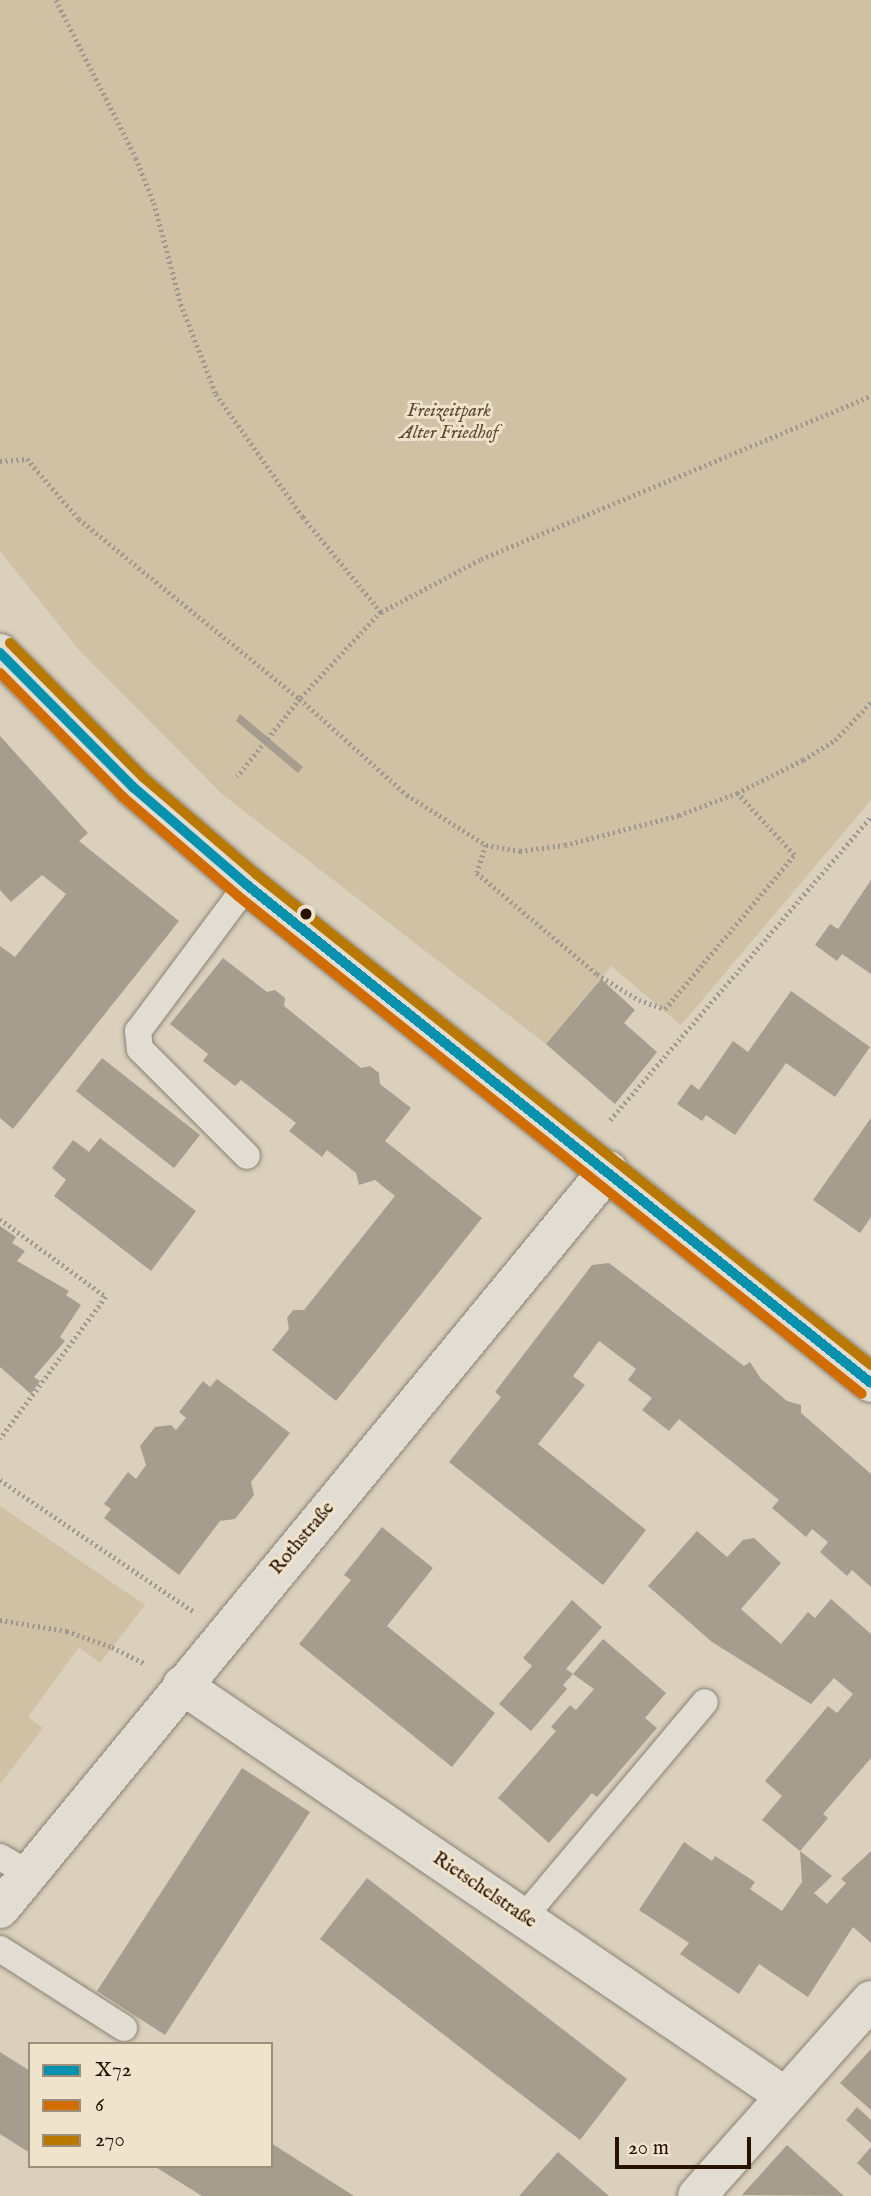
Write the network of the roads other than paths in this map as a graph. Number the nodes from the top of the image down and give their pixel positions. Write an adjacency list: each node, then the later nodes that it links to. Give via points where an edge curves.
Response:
1 (0, 653): 2 (street, via 134,786)
2 (247, 886): 3 (lane, via 138,1031 140,1049); 4 (street)
3 (247, 1156)
4 (596, 1160): 5 (street); 6 (street, Rothstraße)
5 (871, 1383)
6 (182, 1685): 8 (street, Rothstraße); 10 (street, Rietschelstraße)
7 (705, 1702): 10 (lane)
8 (15, 1865): 9 (street, Rothstraße)
9 (0, 1909)
10 (523, 1918): 14 (street, Rietschelstraße)
11 (0, 1950): 13 (lane)
12 (871, 2000): 14 (street)
13 (124, 2028)
14 (785, 2096): 15 (street)
15 (697, 2196)

